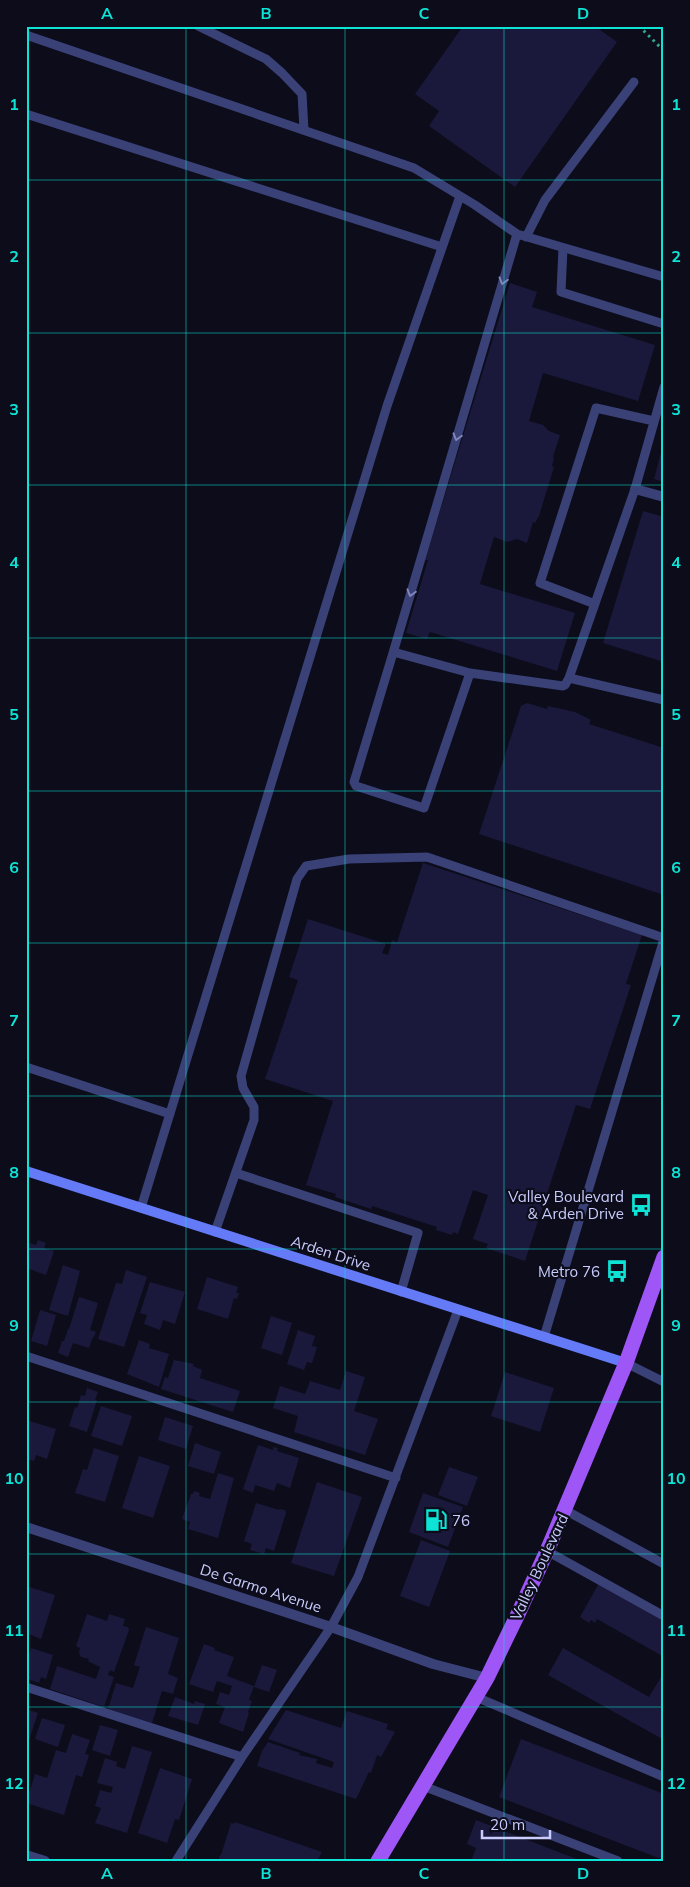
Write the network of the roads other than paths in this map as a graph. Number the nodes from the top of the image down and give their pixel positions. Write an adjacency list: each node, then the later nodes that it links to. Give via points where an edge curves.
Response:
1 (198, 26): 5 (lane, via 266,59 282,73 302,94)
2 (26, 35): 5 (lane)
3 (634, 82): 7 (lane)
4 (26, 114): 8 (lane)
5 (304, 130): 6 (lane, via 414,168)
6 (460, 196): 7 (lane); 8 (lane)
7 (522, 236): 9 (lane); 17 (lane, one-way to 17)
8 (442, 247): 23 (lane, via 384,416)
9 (563, 248): 10 (lane); 11 (lane, via 561,292)
10 (664, 277)
11 (664, 324)
12 (664, 387): 13 (lane)
13 (654, 421): 14 (lane); 16 (lane, via 596,408 540,583)
14 (635, 489): 15 (street); 16 (lane)
15 (664, 496)
16 (595, 604): 19 (lane)
17 (393, 653): 18 (lane); 18 (lane, via 354,782 356,786 422,808)
18 (470, 673): 19 (lane, via 563,686)
19 (569, 678): 20 (lane)
20 (664, 700)
21 (664, 938): 25 (lane, via 427,858 349,859 306,866 297,879 241,1076 243,1088 254,1107 254,1120); 31 (lane)
22 (26, 1067): 23 (lane)
23 (170, 1114): 26 (lane)
24 (26, 1171): 26 (street, Arden Drive)
25 (236, 1172): 27 (lane); 29 (lane, via 418,1234)
26 (141, 1208): 27 (street, Arden Drive)
27 (215, 1232): 29 (street, Arden Drive)
28 (664, 1257): 33 (main road, Valley Boulevard)
29 (401, 1292): 30 (street, Arden Drive)
30 (458, 1310): 31 (street, Arden Drive); 35 (lane)
31 (544, 1337): 33 (street, Arden Drive)
32 (26, 1356): 35 (lane)
33 (626, 1364): 34 (lane); 36 (main road, Valley Boulevard)
34 (664, 1382)
35 (396, 1478): 41 (lane, via 358,1577)
36 (565, 1510): 38 (main road, Valley Boulevard); 39 (lane)
37 (26, 1527): 41 (street, De Garmo Avenue)
38 (547, 1551): 40 (lane); 42 (main road, Valley Boulevard)
39 (664, 1564)
40 (664, 1616)
41 (330, 1627): 42 (street, De Garmo Avenue, via 433,1664); 45 (lane)
42 (487, 1678): 44 (main road, Valley Boulevard)
43 (26, 1687): 45 (lane)
44 (476, 1697): 46 (lane); 47 (main road, Valley Boulevard)
45 (242, 1757): 50 (lane)
46 (664, 1777)
47 (423, 1786): 51 (main road, Valley Boulevard); 52 (lane)
48 (26, 1855): 49 (street)
49 (45, 1861)
50 (176, 1861)
51 (378, 1861)
52 (618, 1861)

